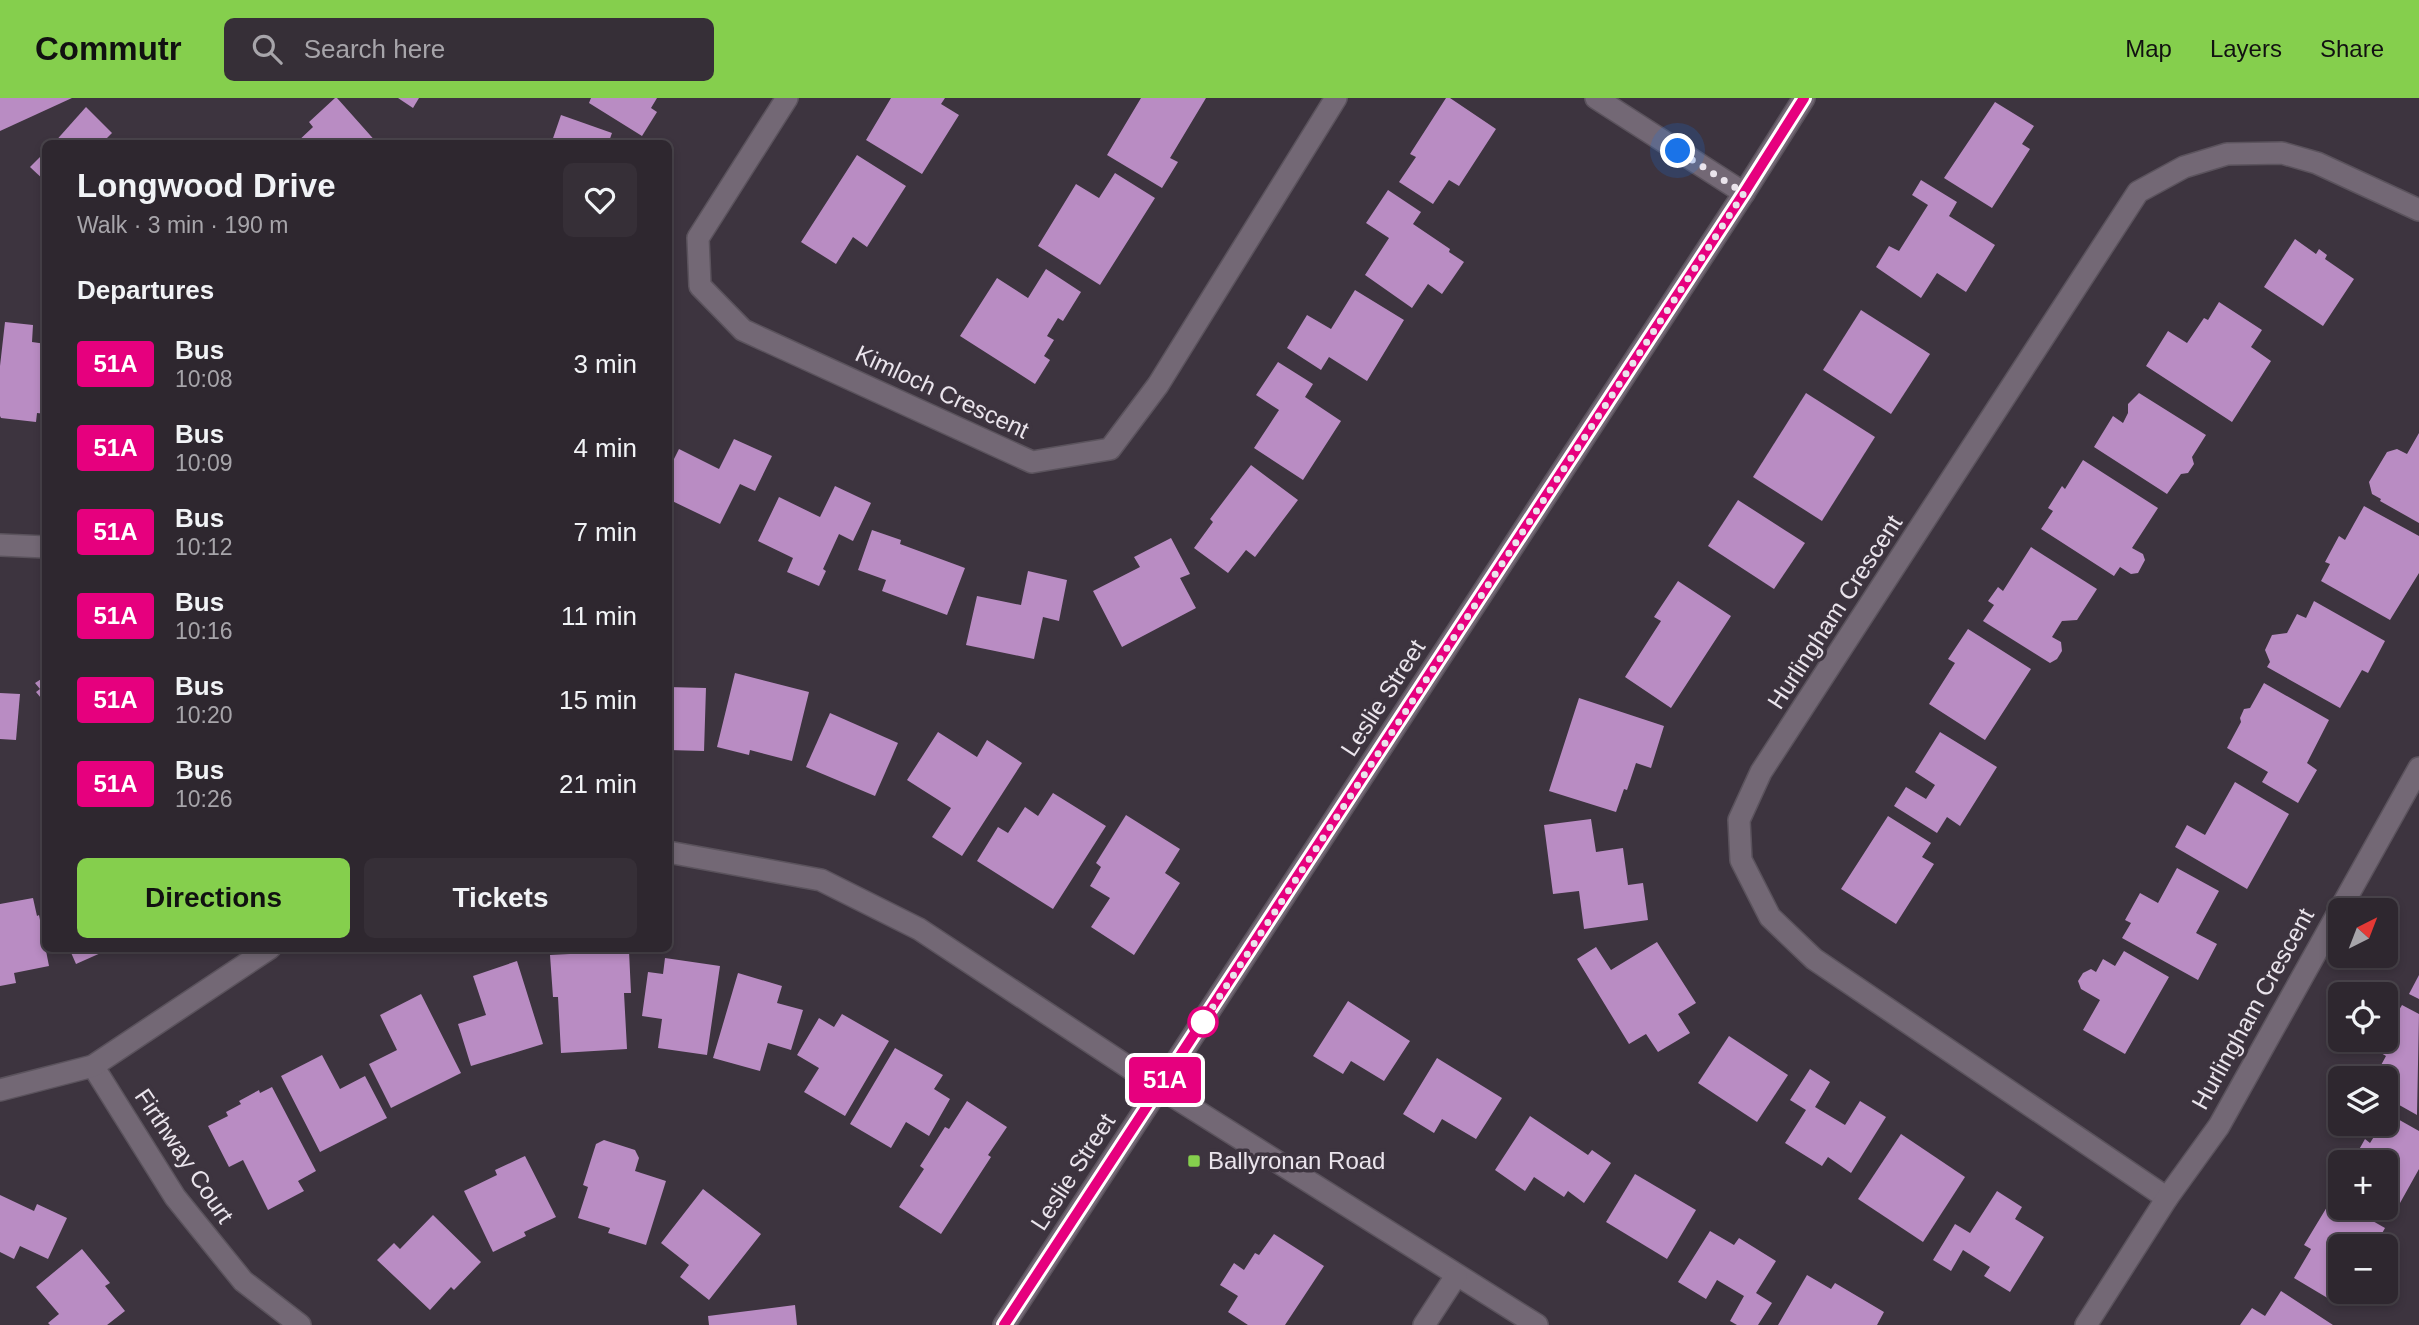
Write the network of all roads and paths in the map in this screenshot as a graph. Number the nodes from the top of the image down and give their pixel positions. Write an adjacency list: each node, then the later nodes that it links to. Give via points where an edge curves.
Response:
1 (787, 98): 2 (street, Kimloch Crescent, via 698,238 701,286 743,330 1032,462 1110,450 1158,384)
2 (1336, 98)
3 (1596, 98): 5 (street)
4 (1804, 98): 5 (street, Leslie Street)
5 (1744, 193): 13 (street, Leslie Street)
6 (2419, 210): 15 (street, Hurlingham Crescent, via 2317,163 2282,153 2227,154 2184,167 2138,192 1769,761 1739,820 1741,859 1753,887 1770,918 1814,959)
7 (0, 545): 8 (street)
8 (42, 547)
9 (2419, 768): 15 (street, Hurlingham Crescent, via 2220,1126)
10 (672, 853): 13 (street, via 821,880 919,929)
11 (264, 952): 12 (street)
12 (93, 1066): 14 (street); 17 (street, Firthway Court, via 175,1198 243,1281)
13 (1160, 1088): 16 (street); 18 (street, Leslie Street)
14 (0, 1090)
15 (2167, 1198): 21 (street, Hurlingham Crescent)
16 (1457, 1276): 19 (street); 20 (street)
17 (300, 1325)
18 (1004, 1325)
19 (1424, 1325)
20 (1536, 1325)
21 (2086, 1325)

